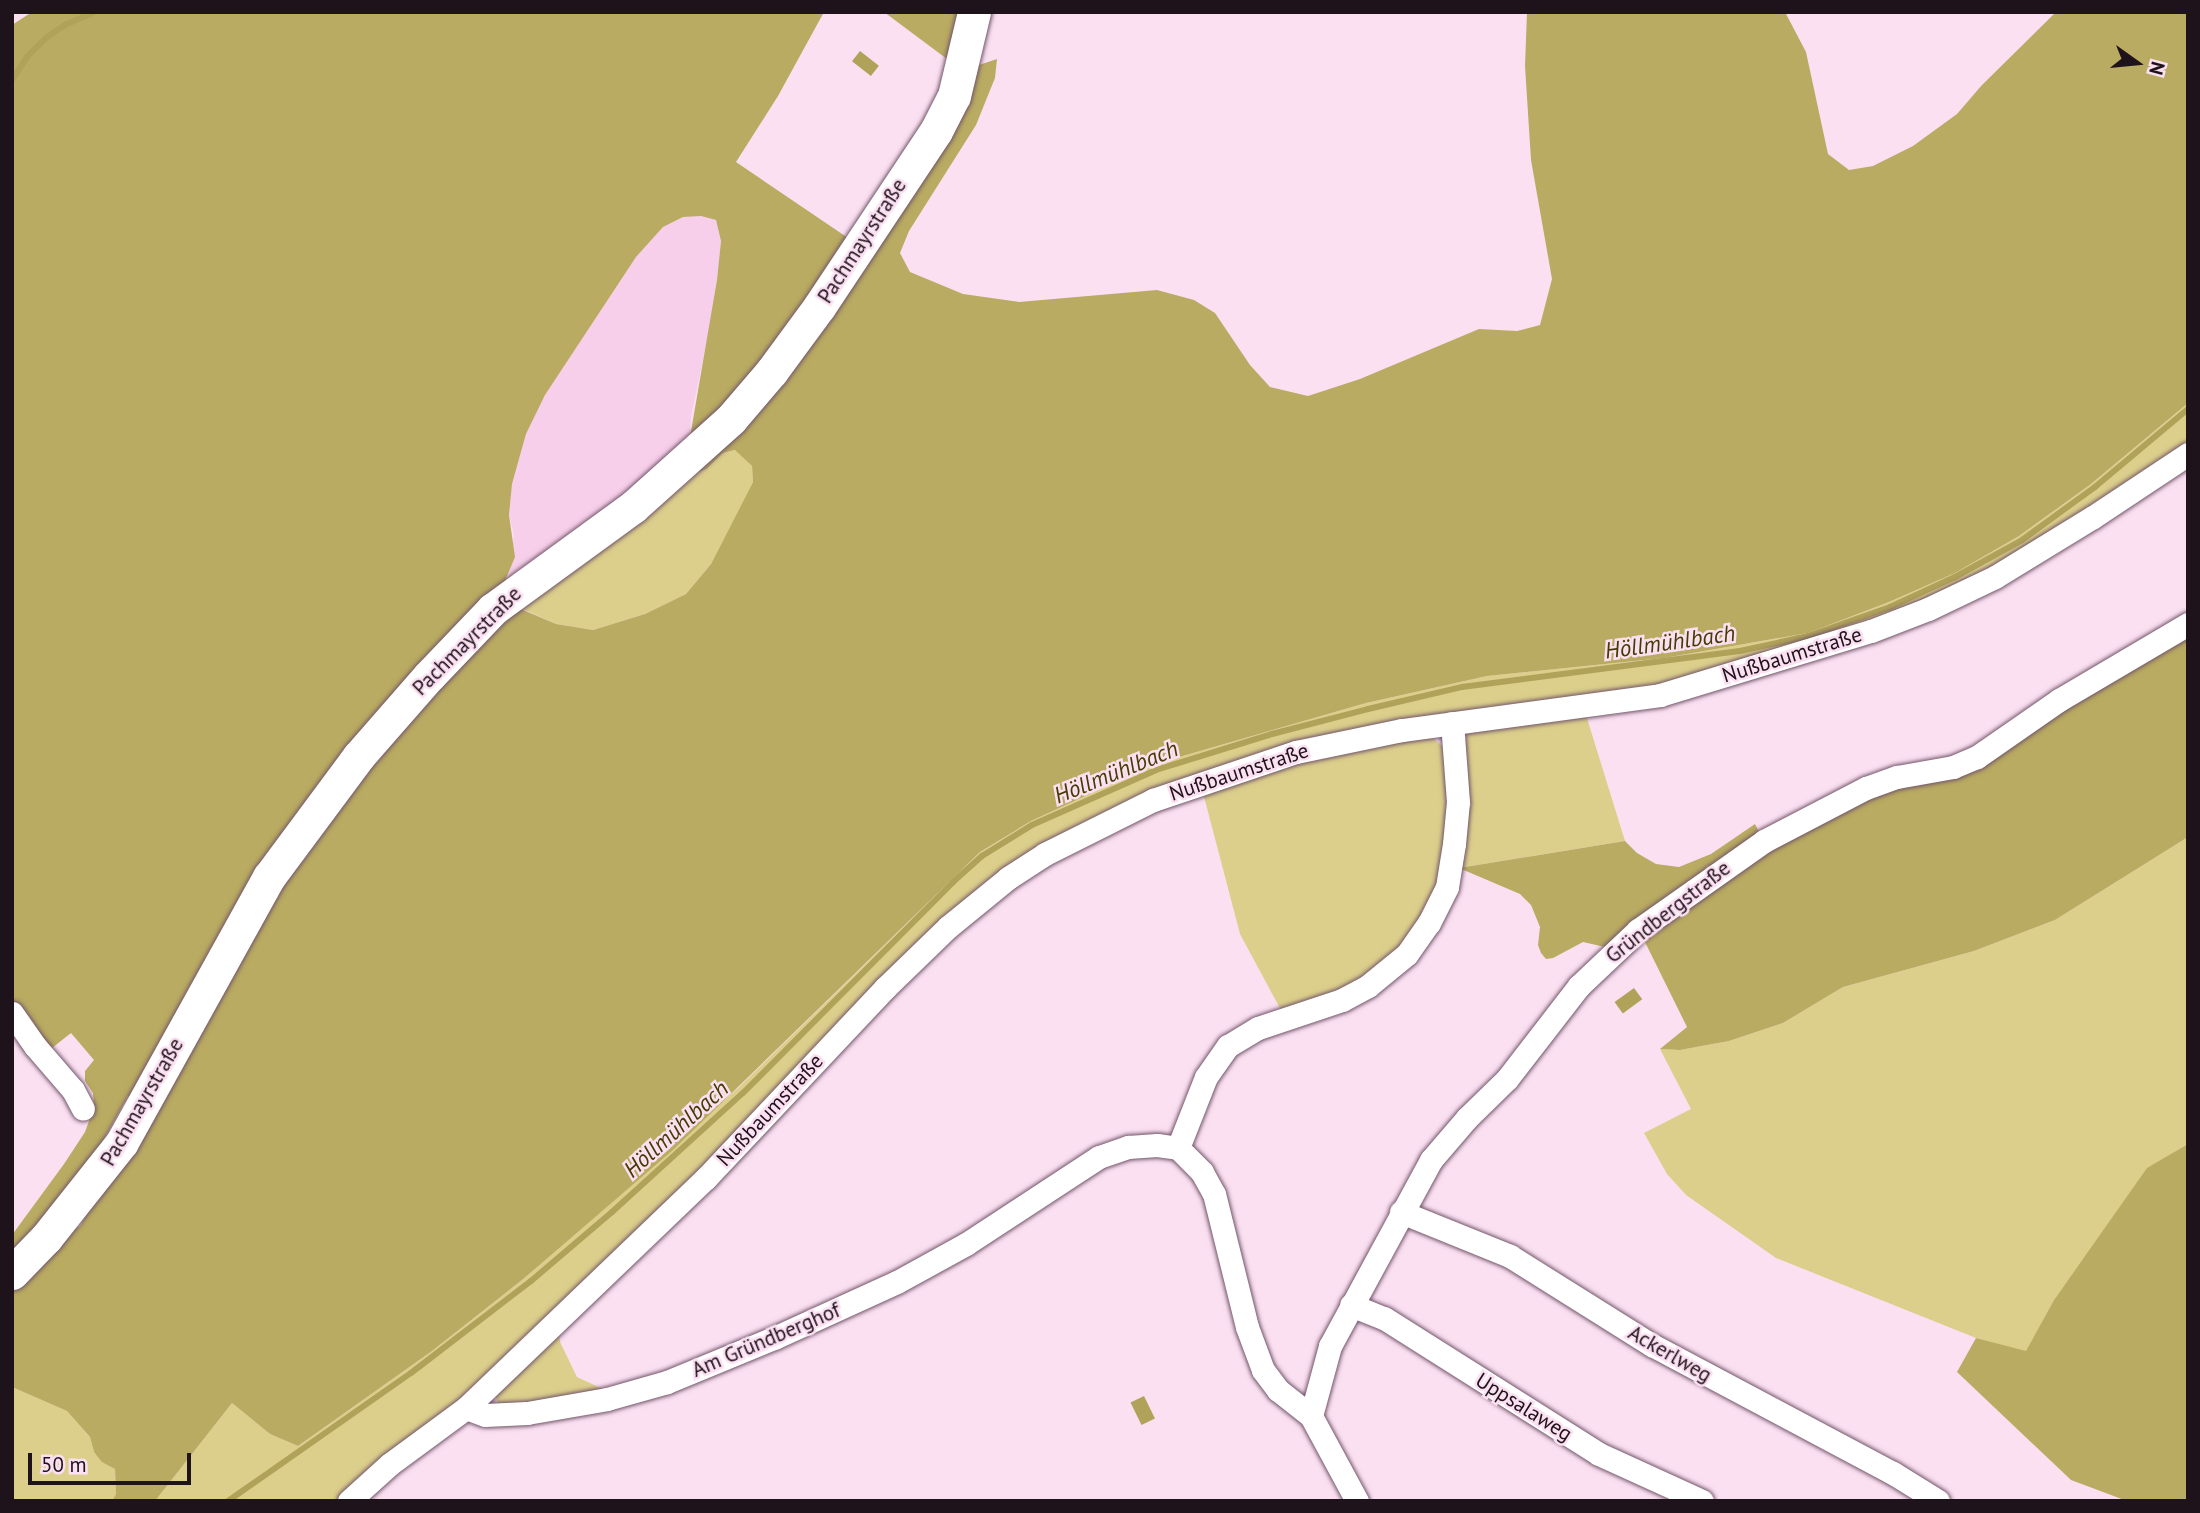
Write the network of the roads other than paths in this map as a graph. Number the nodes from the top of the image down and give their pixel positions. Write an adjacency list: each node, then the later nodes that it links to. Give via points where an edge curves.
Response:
1 (974, 12): 9 (street, Pachmayrstraße, via 957,86 936,131 772,370 731,419 643,499 494,609 358,757 269,877 122,1142 53,1230)
2 (2188, 454): 4 (street, Nußbaumstraße, via 1995,577 1871,631 1660,695)
3 (2188, 624): 8 (street, Gründbergstraße, via 2059,700 1977,757 1866,788 1764,841 1676,901 1579,986 1507,1079 1446,1142)
4 (1452, 723): 7 (street, via 1457,789 1454,844 1445,894 1429,923 1407,954 1368,986 1258,1028 1228,1046 1206,1077); 11 (street, Nußbaumstraße, via 1307,750 1197,783 1104,822 1007,878 885,988 706,1178)
5 (12, 1013): 6 (street)
6 (83, 1109)
7 (1178, 1148): 11 (street, Am Gründberghof, via 1128,1147 1099,1157 966,1244 897,1282 683,1376 607,1399 553,1409 502,1416); 12 (street, via 1202,1172 1218,1204 1259,1362 1278,1390)
8 (1401, 1212): 10 (street, Gründbergstraße); 16 (street, Ackerlweg, via 1510,1256 1652,1345)
9 (12, 1273)
10 (1351, 1305): 12 (street, Gründbergstraße, via 1326,1356); 15 (street, Uppsalaweg, via 1384,1318 1599,1454)
11 (466, 1408): 13 (street)
12 (1311, 1416): 14 (street)
13 (349, 1501)
14 (1357, 1501)
15 (1702, 1501)
16 (1938, 1501)

